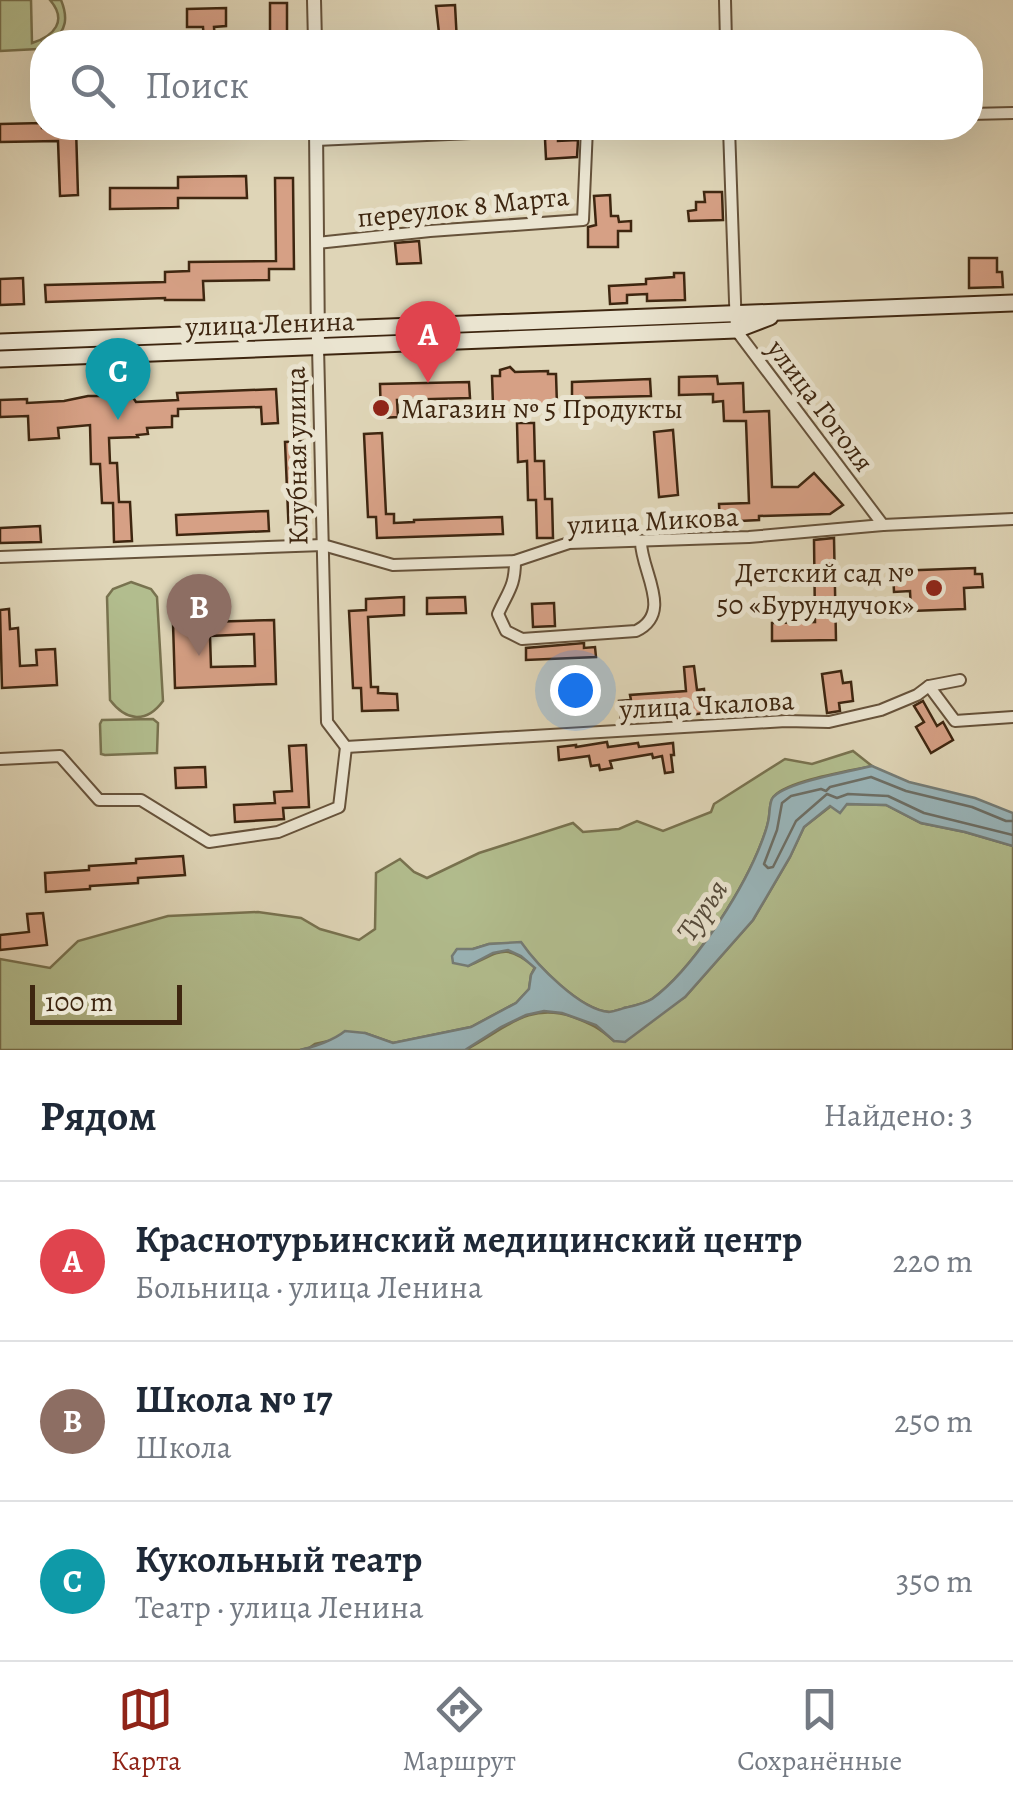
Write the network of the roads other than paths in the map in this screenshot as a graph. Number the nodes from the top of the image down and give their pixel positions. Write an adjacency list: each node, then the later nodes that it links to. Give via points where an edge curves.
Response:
1 (314, 0): 3 (street)
2 (725, 0): 4 (street)
3 (315, 30)
4 (726, 30)
5 (1013, 113): 6 (street)
6 (983, 114)
7 (316, 140): 10 (street, Клубная улица)
8 (585, 140): 10 (street, переулок 8 Марта, via 583,220)
9 (729, 140): 12 (street)
10 (317, 243): 13 (street, Клубная улица)
11 (1013, 303): 12 (main road, улица Ленина, via 778,313)
12 (736, 322): 13 (main road, улица Ленина); 17 (street, улица Гоголя)
13 (318, 338): 14 (main road, улица Ленина); 15 (main road, улица Ленина); 19 (street, Клубная улица)
14 (0, 342)
15 (0, 359)
16 (1013, 519): 17 (street, улица Микова)
17 (883, 525): 18 (street, улица Микова)
18 (641, 542): 21 (street, улица Микова, via 569,543); 21 (street, via 656,610 636,631 522,639 506,631 498,614 515,583)
19 (323, 544): 20 (street, улица Микова); 21 (street, улица Микова, via 393,565); 25 (street, Клубная улица, via 328,722)
20 (0, 557)
21 (515, 562)
22 (960, 680): 23 (street, улица Чкалова)
23 (929, 686): 24 (street, via 955,721); 25 (street, улица Чкалова, via 881,710 829,722)
24 (1013, 717)
25 (346, 746): 26 (street, via 339,807 278,832 209,842 141,800 99,800 60,756)
26 (0, 759)

